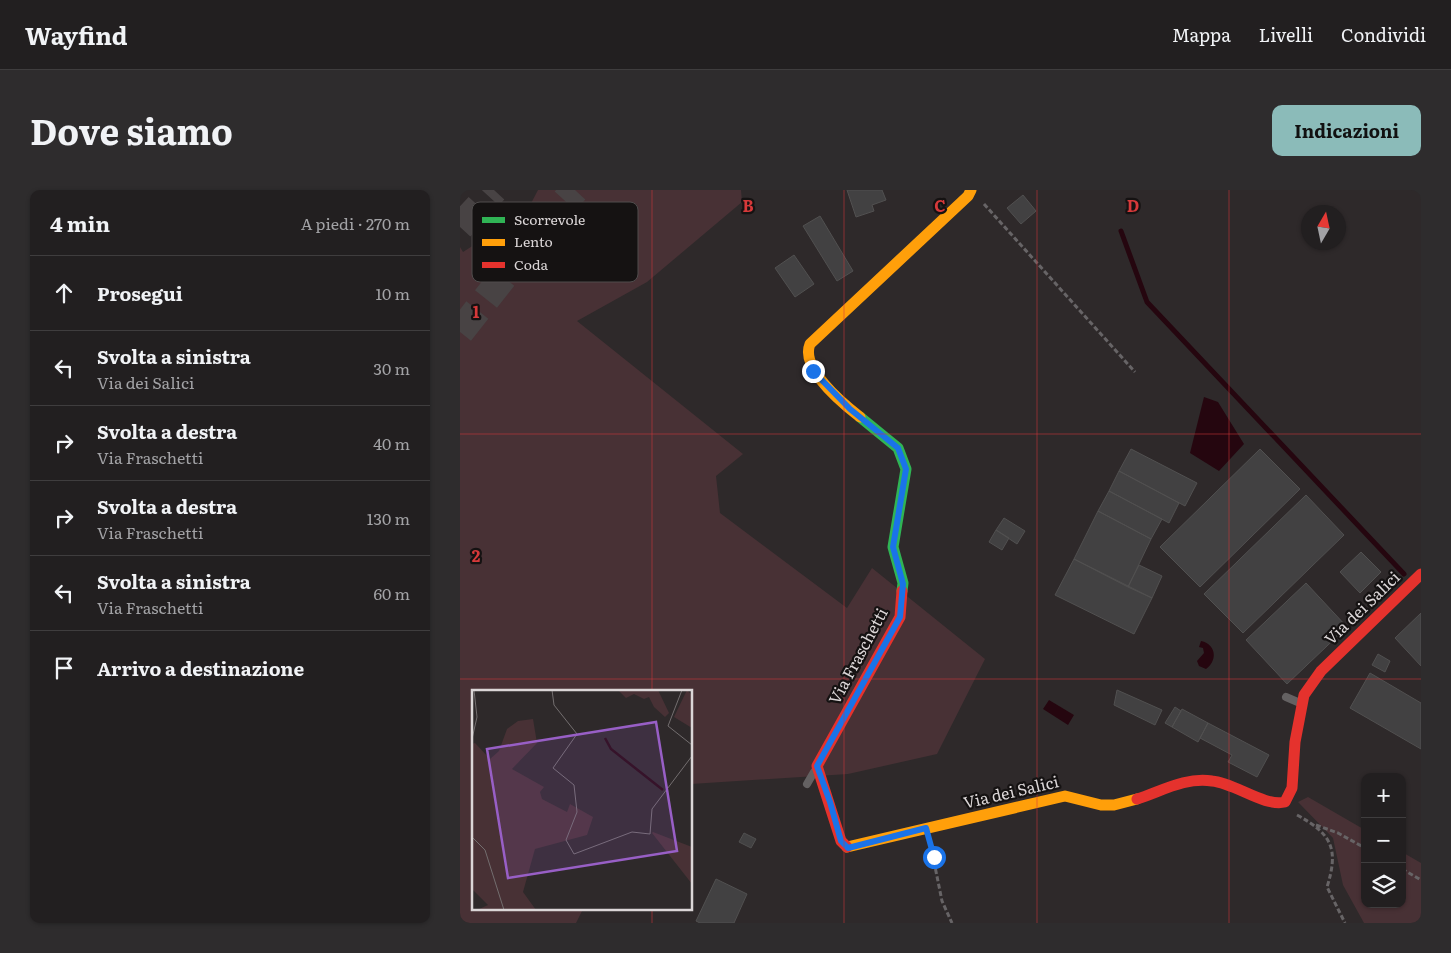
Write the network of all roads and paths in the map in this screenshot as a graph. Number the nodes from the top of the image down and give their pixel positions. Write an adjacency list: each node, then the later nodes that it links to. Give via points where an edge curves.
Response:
1 (971, 190): 9 (street, Via Fraschetti, via 892,270 810,344 807,351 813,371 850,409 898,448 910,470 899,480 893,547 903,584 900,617)
2 (983, 203): 3 (path)
3 (1135, 372)
4 (1421, 574): 5 (street, Via dei Salici)
5 (1356, 636): 6 (lane); 8 (street, Via dei Salici, via 1321,671 1304,695)
6 (1365, 645)
7 (1286, 697): 8 (lane)
8 (1299, 711): 11 (street, Via dei Salici, via 1292,788 1285,802)
9 (817, 766): 10 (lane); 13 (street, Via dei Salici, via 841,841 848,848)
10 (807, 784)
11 (1276, 804): 12 (path); 13 (street, Via dei Salici, via 1222,783 1191,780 1132,802 1101,805 1075,796 1039,797)
12 (1315, 825): 14 (path); 18 (path, via 1329,840 1334,866 1327,887)
13 (926, 828): 17 (path, via 942,901)
14 (1361, 846)
15 (1406, 871): 16 (path)
16 (1421, 880)
17 (952, 923)
18 (1345, 923)

